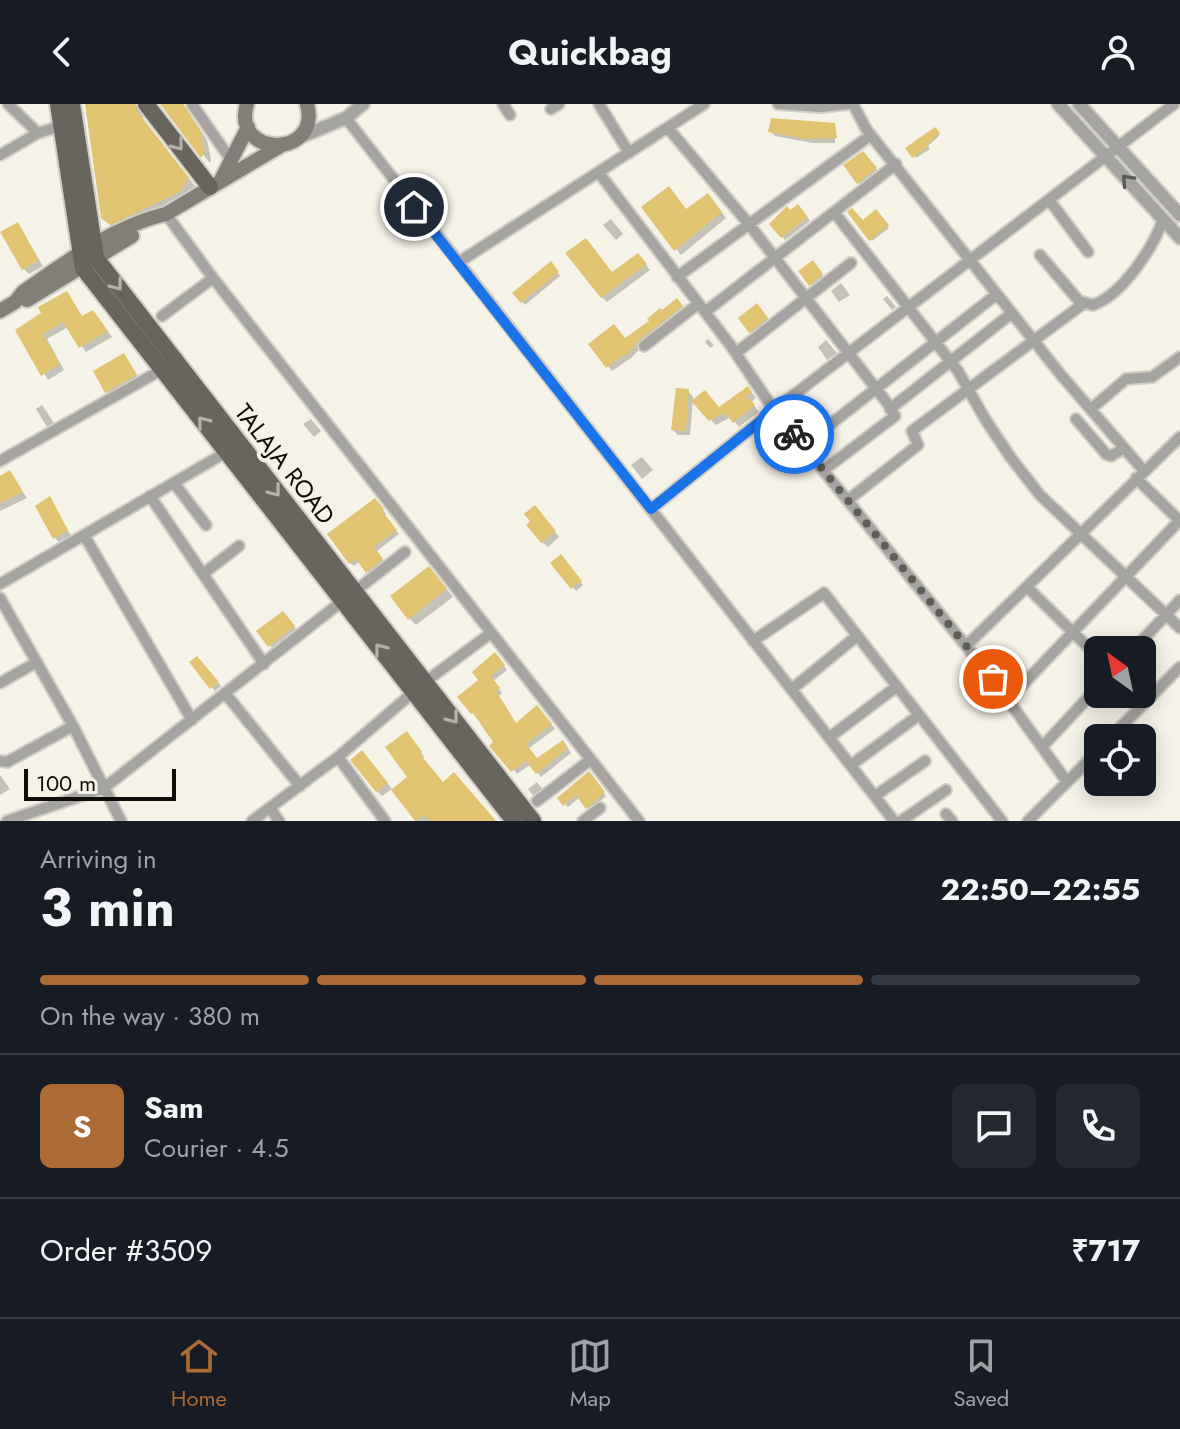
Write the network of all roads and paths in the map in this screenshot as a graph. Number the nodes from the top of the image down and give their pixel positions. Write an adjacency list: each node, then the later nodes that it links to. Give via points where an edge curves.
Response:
1 (8, 104): 22 (street)
2 (58, 104): 19 (main road, TALAJA ROAD)
3 (72, 104): 43 (main road, TALAJA ROAD)
4 (146, 104): 33 (main road, one-way to 33)
5 (192, 104): 30 (street)
6 (247, 104): 20 (main road)
7 (307, 104): 24 (main road, via 308,121)
8 (363, 104): 18 (street)
9 (503, 104): 17 (street)
10 (599, 104): 27 (street)
11 (704, 104): 21 (street)
12 (778, 104): 13 (street)
13 (850, 104): 23 (street)
14 (1058, 104): 29 (street)
15 (1079, 104): 26 (street)
16 (1174, 104): 26 (street)
17 (510, 115)
18 (346, 118): 24 (street); 46 (street)
19 (61, 126): 22 (street); 43 (main road, TALAJA ROAD)
20 (248, 127): 25 (main road, via 257,140); 30 (main road)
21 (668, 128): 27 (street); 39 (street)
22 (38, 133): 28 (street)
23 (871, 135): 31 (street); 39 (street)
24 (298, 138): 25 (main road)
25 (282, 145): 33 (main road)
26 (1119, 148): 29 (street); 37 (street)
27 (629, 153): 32 (street)
28 (0, 155)
29 (1107, 158): 34 (street); 38 (street, one-way to 29)
30 (231, 160): 33 (main road)
31 (896, 164): 35 (street); 45 (street)
32 (599, 173): 46 (street); 48 (street)
33 (216, 183): 36 (main road)
34 (1050, 201): 41 (street); 45 (street)
35 (834, 212): 44 (street); 53 (street)
36 (163, 214): 43 (main road, via 149,217); 49 (street)
37 (1180, 215)
38 (1163, 219): 40 (street); 52 (street, via 1142,260 1109,296)
39 (748, 223): 44 (street); 48 (street)
40 (1180, 238)
41 (1088, 252)
42 (1040, 255): 52 (street)
43 (88, 256): 55 (main road, via 25,301); 65 (main road, TALAJA ROAD)
44 (774, 257): 51 (street); 54 (street)
45 (972, 259): 50 (street); 53 (street)
46 (459, 262): 82 (street)
47 (851, 263): 51 (street)
48 (677, 277): 54 (street)
49 (213, 278): 57 (street); 98 (street)
50 (997, 294): 56 (street); 59 (street)
51 (806, 298): 61 (street); 62 (street)
52 (1083, 304): 58 (street)
53 (909, 307): 59 (street); 62 (street)
54 (702, 308): 60 (street); 61 (street)
55 (0, 311)
56 (1012, 313): 58 (street); 64 (street)
57 (162, 316)
58 (1034, 341): 66 (street); 69 (street)
59 (936, 343): 64 (street); 67 (street)
60 (644, 346)
61 (736, 353): 70 (street)
62 (848, 353): 67 (street); 70 (street)
63 (1180, 357): 69 (street, via 1152,377 1126,379)
64 (951, 361): 66 (street); 68 (street)
65 (169, 366): 75 (main road, TALAJA ROAD); 76 (street)
66 (968, 388): 81 (street, via 912,431 918,445); 85 (street, via 1011,458)
67 (876, 389): 68 (street); 73 (street)
68 (891, 408): 77 (street, via 895,416)
69 (1091, 409): 74 (street)
70 (774, 410): 73 (street); 82 (street)
71 (1076, 419): 74 (street, via 1106,454)
72 (1180, 437): 78 (street)
73 (804, 445): 77 (street)
74 (1124, 448): 78 (street)
75 (233, 449): 79 (street); 93 (main road, TALAJA ROAD)
76 (0, 461)
77 (824, 470): 81 (street)
78 (1140, 474): 83 (street); 85 (street)
79 (174, 483): 80 (street); 84 (street)
80 (150, 496): 86 (street); 89 (street)
81 (848, 500): 104 (street)
82 (651, 509): 102 (street)
83 (1180, 520): 90 (street)
84 (206, 525)
85 (1080, 534): 90 (street); 92 (street)
86 (84, 535): 91 (street); 118 (street)
87 (239, 546): 89 (street)
88 (405, 552): 93 (street)
89 (203, 574): 106 (street)
90 (1125, 576): 96 (street); 99 (street)
91 (0, 584)
92 (1028, 588): 99 (street); 104 (street)
93 (349, 597): 106 (street); 109 (main road, TALAJA ROAD)
94 (0, 598): 105 (street)
95 (1180, 600): 96 (street)
96 (1166, 614): 97 (street); 101 (street)
97 (1180, 628)
98 (491, 633): 109 (street); 124 (street)
99 (1073, 633): 103 (street); 114 (street)
100 (857, 636): 102 (street, via 824,593); 110 (street); 111 (street)
101 (1146, 636)
102 (753, 641): 111 (street)
103 (1084, 644)
104 (966, 646): 114 (street)
105 (37, 662): 108 (street); 120 (street)
106 (264, 664): 113 (street)
107 (1180, 667): 112 (street)
108 (0, 683)
109 (419, 687): 123 (street); 142 (main road, TALAJA ROAD); 143 (main road, TALAJA ROAD, one-way to 143)
110 (896, 687): 117 (street); 121 (street)
111 (792, 689): 121 (street)
112 (1156, 691)
113 (225, 693): 118 (street); 130 (street)
114 (1008, 700): 122 (street)
115 (1084, 702): 122 (street)
116 (1139, 708): 119 (street)
117 (919, 715): 127 (street); 148 (street)
118 (192, 720): 131 (street)
119 (1124, 724)
120 (73, 726): 125 (street); 131 (street)
121 (830, 737): 127 (street)
122 (1042, 747): 129 (street)
123 (338, 757): 130 (street); 141 (street)
124 (590, 760): 134 (street); 145 (street)
125 (0, 761)
126 (925, 761): 133 (street)
127 (851, 765): 133 (street)
128 (1084, 765): 129 (street)
129 (1067, 782): 149 (street)
130 (300, 786): 135 (street)
131 (104, 788): 137 (street); 138 (street)
132 (946, 790): 147 (street)
133 (875, 796): 146 (street)
134 (537, 801)
135 (270, 808): 139 (street); 140 (street)
136 (600, 808): 144 (street)
137 (7, 821)
138 (121, 821)
139 (252, 821)
140 (279, 821)
141 (385, 821)
142 (514, 821)
143 (533, 821)
144 (583, 821)
145 (639, 821)
146 (894, 821)
147 (901, 821)
148 (1002, 821)
149 (1028, 821)

